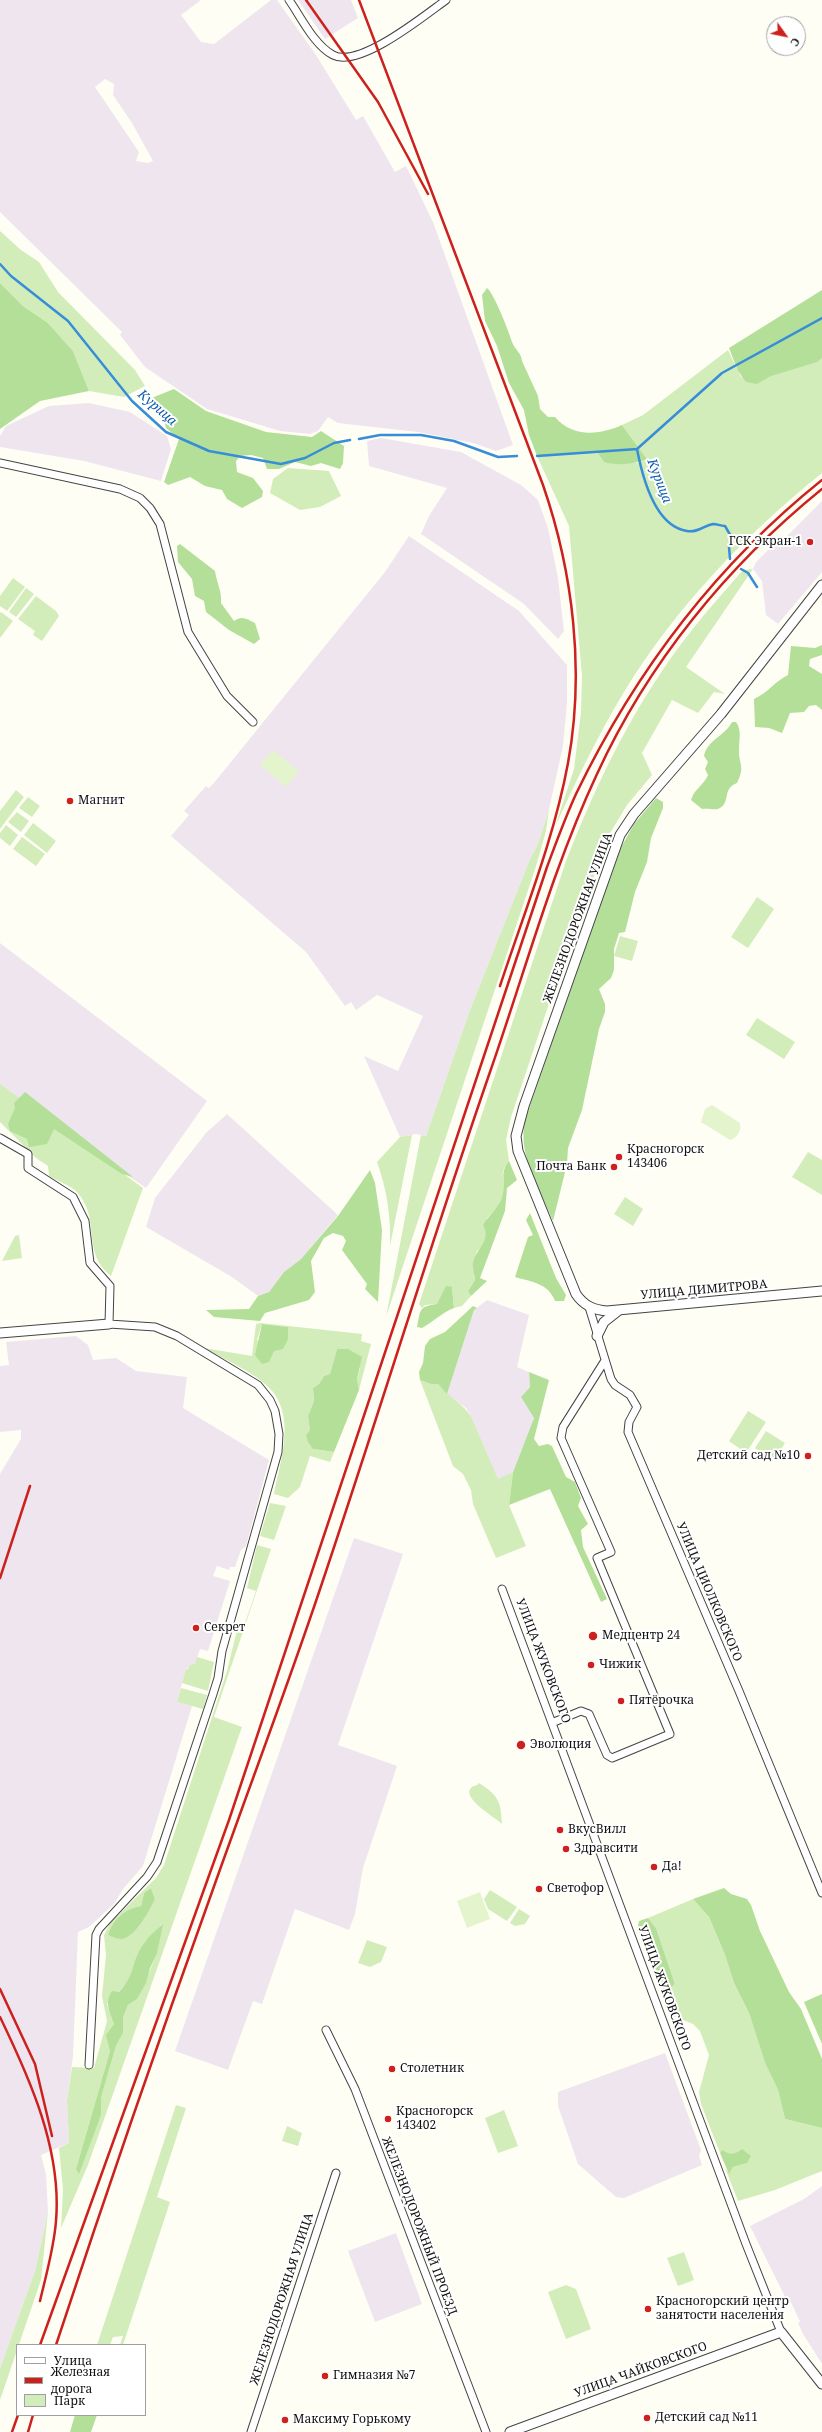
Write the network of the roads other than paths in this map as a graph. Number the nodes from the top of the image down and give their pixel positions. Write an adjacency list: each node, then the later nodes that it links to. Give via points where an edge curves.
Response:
1 (289, 0): 2 (street, via 322,46 333,55 347,58 390,40)
2 (446, 0)
3 (0, 463): 5 (street, via 120,489 140,498 150,508 160,524 188,632 227,696)
4 (822, 585): 8 (street, ЖЕЛЕЗНОДОРОЖНАЯ УЛИЦА, via 728,705 642,804 623,830 609,862 524,1106 516,1136 518,1151 576,1294)
5 (253, 722)
6 (0, 1138): 10 (street, via 28,1154 28,1168 73,1197 85,1221 90,1263 110,1286)
7 (822, 1291): 9 (street, УЛИЦА ДИМИТРОВА)
8 (589, 1307): 9 (street, УЛИЦА ДИМИТРОВА); 12 (street, УЛИЦА ЦИОЛКОВСКОГО)
9 (620, 1310): 12 (street, via 604,1322)
10 (109, 1324): 11 (street); 18 (street, via 139,1325 167,1331 249,1379 264,1391 270,1400 278,1422 279,1434 278,1452 222,1652 218,1678 157,1862 96,1935)
11 (0, 1333)
12 (597, 1336): 13 (street, УЛИЦА ЦИОЛКОВСКОГО)
13 (604, 1362): 15 (street, via 563,1427 561,1438 611,1552 597,1558 670,1734 612,1758 607,1755 589,1714 581,1711); 16 (street, УЛИЦА ЦИОЛКОВСКОГО, via 615,1385 635,1401 637,1408 629,1422 628,1432 739,1691)
14 (502, 1589): 15 (street, УЛИЦА ЖУКОВСКОГО)
15 (554, 1722): 20 (street, УЛИЦА ЖУКОВСКОГО)
16 (822, 1894)
17 (326, 2030): 23 (street, ЖЕЛЕЗНОДОРОЖНЫЙ ПРОЕЗД, via 355,2089)
18 (89, 2065)
19 (336, 2173): 22 (street, ЖЕЛЕЗНОДОРОЖНАЯ УЛИЦА)
20 (780, 2332): 21 (street, УЛИЦА ЖУКОВСКОГО); 24 (street, УЛИЦА ЧАЙКОВСКОГО)
21 (822, 2384)
22 (251, 2432)
23 (486, 2432)
24 (510, 2432)

